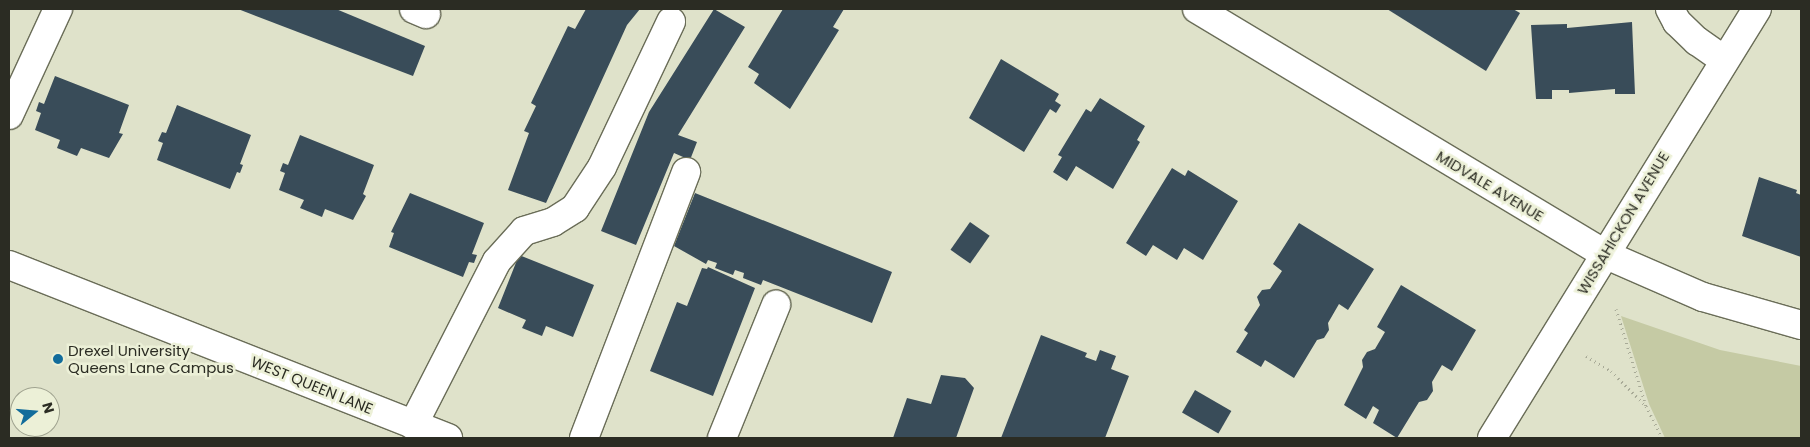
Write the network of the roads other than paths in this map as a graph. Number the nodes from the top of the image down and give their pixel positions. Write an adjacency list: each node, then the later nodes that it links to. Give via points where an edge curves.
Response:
1 (58, 9): 7 (street)
2 (1670, 9): 6 (street, via 1677,22 1697,42)
3 (1756, 9): 6 (street, WISSAHICKON AVENUE)
4 (1204, 11): 9 (street, MIDVALE AVENUE)
5 (671, 22): 13 (street, via 602,167 576,208 553,222 524,231 497,260)
6 (1724, 60): 9 (street, WISSAHICKON AVENUE)
7 (9, 115)
8 (686, 172): 15 (street)
9 (1604, 254): 12 (street, MIDVALE AVENUE, via 1703,297); 17 (street, WISSAHICKON AVENUE)
10 (9, 265): 13 (street, WEST QUEEN LANE)
11 (776, 305): 16 (street)
12 (1801, 325)
13 (413, 425): 14 (street, WEST QUEEN LANE)
14 (448, 438)
15 (584, 438)
16 (722, 438)
17 (1492, 438)

